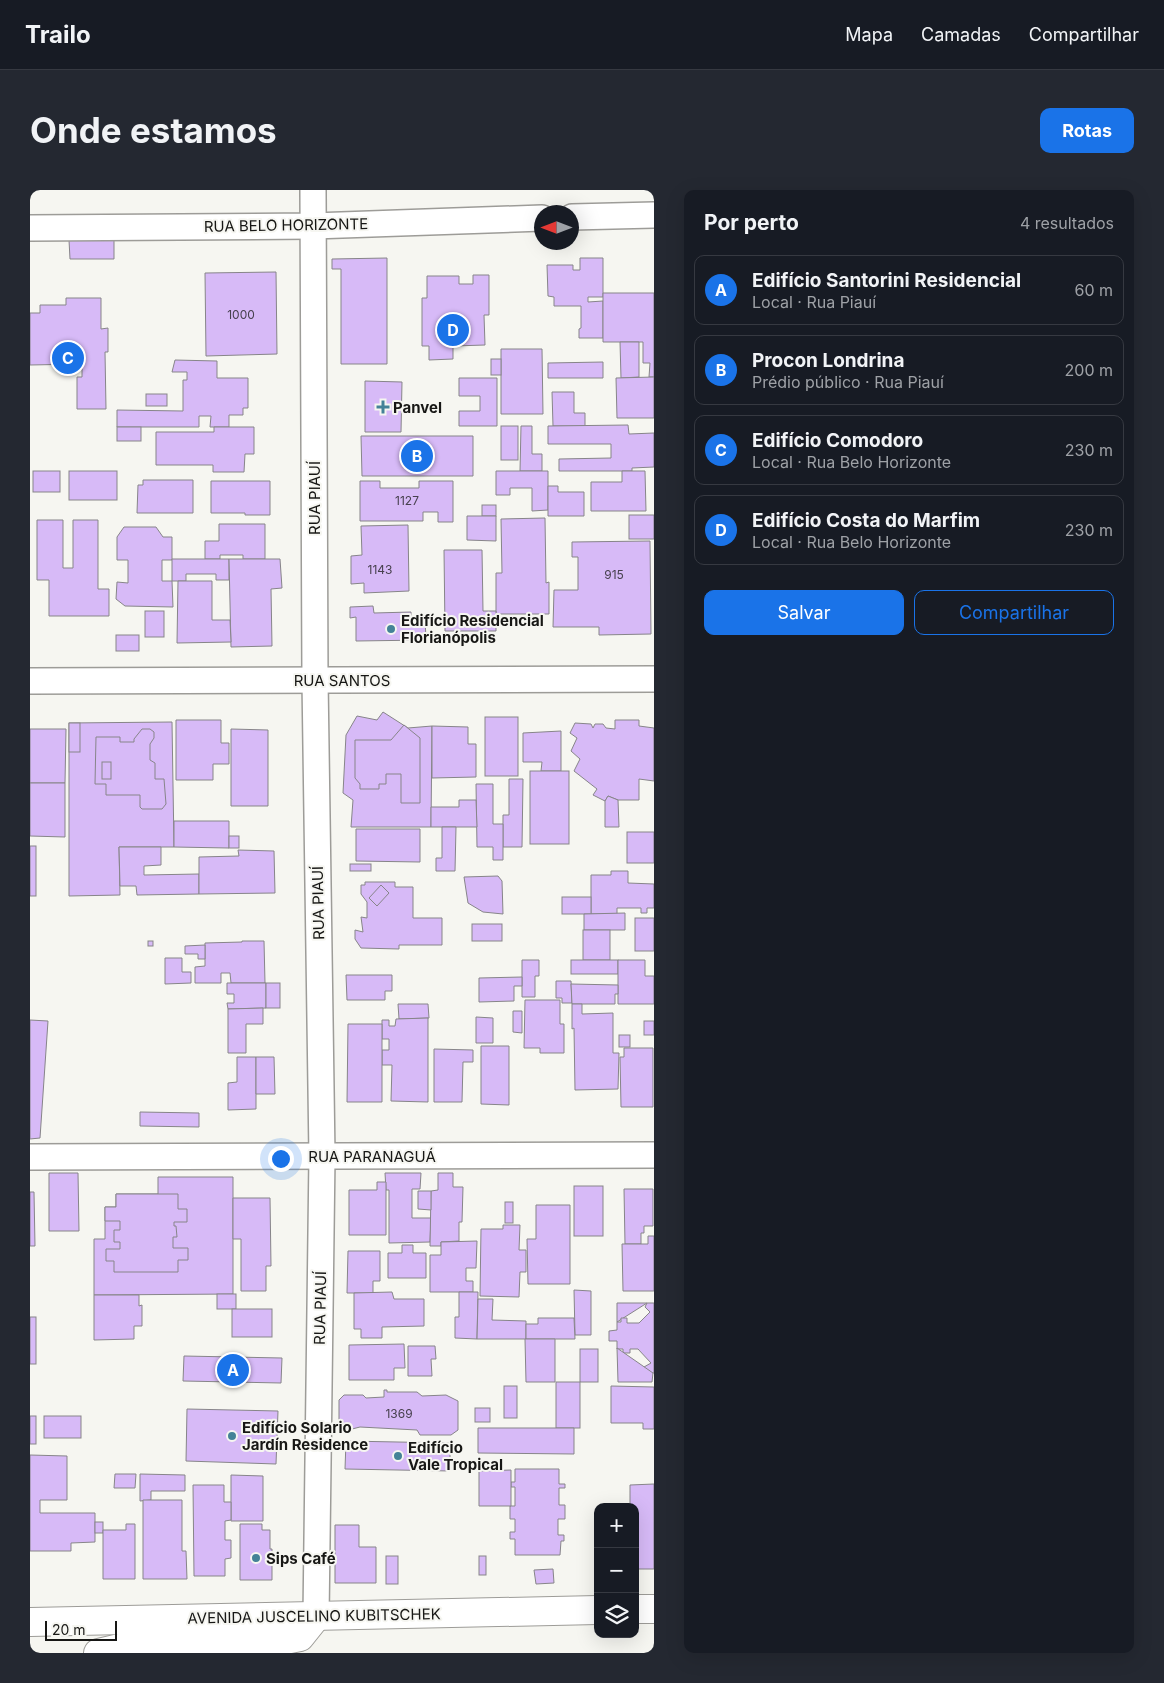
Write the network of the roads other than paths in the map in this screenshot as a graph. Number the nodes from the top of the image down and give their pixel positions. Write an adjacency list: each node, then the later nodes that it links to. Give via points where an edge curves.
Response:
1 (313, 190): 5 (street, RUA PIAUÍ)
2 (654, 215): 4 (street)
3 (534, 218): 5 (street, RUA BELO HORIZONTE)
4 (579, 218)
5 (313, 226): 6 (street, RUA BELO HORIZONTE); 8 (street, RUA PIAUÍ)
6 (30, 228)
7 (654, 679): 8 (street, RUA SANTOS)
8 (316, 680): 9 (street, RUA SANTOS); 11 (street, RUA PIAUÍ)
9 (30, 681)
10 (654, 1155): 11 (street, RUA PARANAGUÁ)
11 (322, 1156): 12 (street, RUA PARANAGUÁ); 16 (street, RUA PIAUÍ)
12 (30, 1157)
13 (654, 1609): 15 (main road)
14 (594, 1610): 16 (main road, AVENIDA JUSCELINO KUBITSCHEK)
15 (639, 1610)
16 (316, 1617): 17 (main road, AVENIDA JUSCELINO KUBITSCHEK); 18 (main road, via 300,1637 266,1644 140,1643)
17 (30, 1622)
18 (98, 1653)

